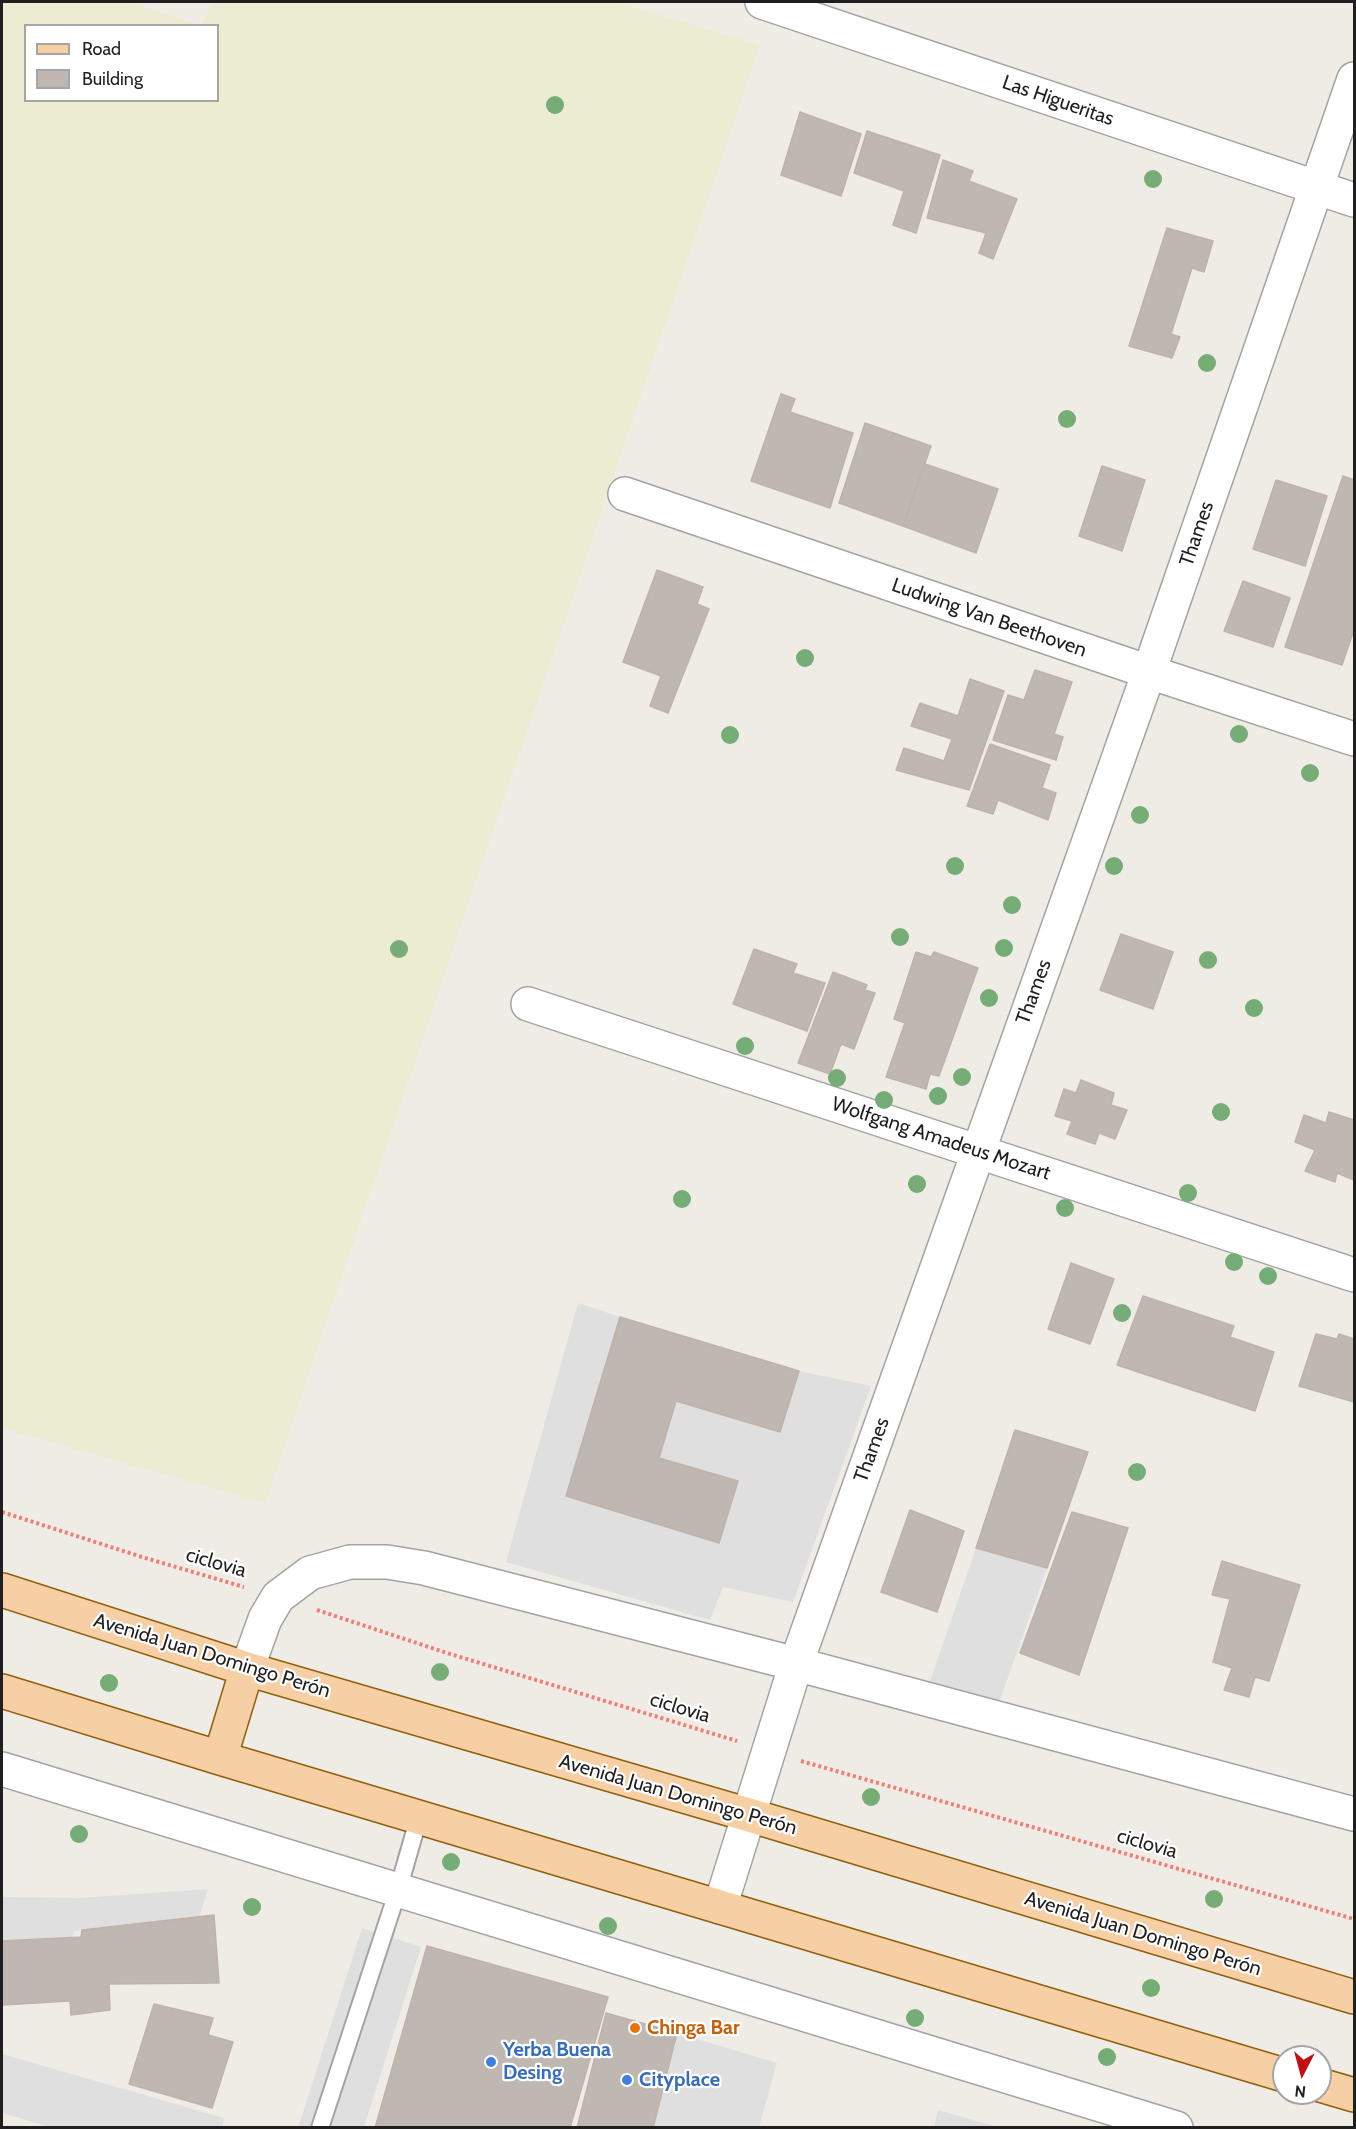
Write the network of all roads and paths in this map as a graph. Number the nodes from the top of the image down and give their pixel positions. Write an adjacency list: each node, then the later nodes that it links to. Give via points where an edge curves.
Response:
1 (774, 3): 3 (street, Las Higueritas)
2 (1354, 79): 3 (street, Thames)
3 (1317, 189): 4 (street, Las Higueritas); 6 (street, Thames)
4 (1354, 200)
5 (625, 494): 6 (street, Ludwing Van Beethoven)
6 (1149, 672): 7 (street, Ludwing Van Beethoven); 9 (street, Thames)
7 (1354, 739)
8 (528, 1004): 9 (street, Wolfgang Amadeus Mozart)
9 (978, 1151): 10 (street, Wolfgang Amadeus Mozart); 14 (street, Thames)
10 (1354, 1275)
11 (2, 1512): 13 (path, ciclovia)
12 (2, 1590): 15 (main road, Avenida Juan Domingo Perón)
13 (278, 1597): 14 (street, via 310,1573 350,1562 387,1562 424,1568); 15 (street, via 265,1619); 17 (path, ciclovia)
14 (796, 1664): 17 (street, Thames); 20 (street)
15 (247, 1669): 18 (main road); 21 (main road, Avenida Juan Domingo Perón)
16 (2, 1690): 18 (main road)
17 (769, 1752): 21 (street, Thames); 25 (path, ciclovia)
18 (220, 1758): 22 (main road)
19 (2, 1769): 23 (street)
20 (1354, 1814)
21 (749, 1815): 24 (street, Thames); 26 (main road, Avenida Juan Domingo Perón)
22 (419, 1817): 23 (lane); 24 (main road)
23 (398, 1890): 30 (lane); 31 (street)
24 (720, 1907): 27 (main road)
25 (1354, 1919)
26 (1354, 1997)
27 (1272, 2071)
28 (1332, 2089): 29 (main road)
29 (1354, 2095)
30 (320, 2127)
31 (1176, 2127)

